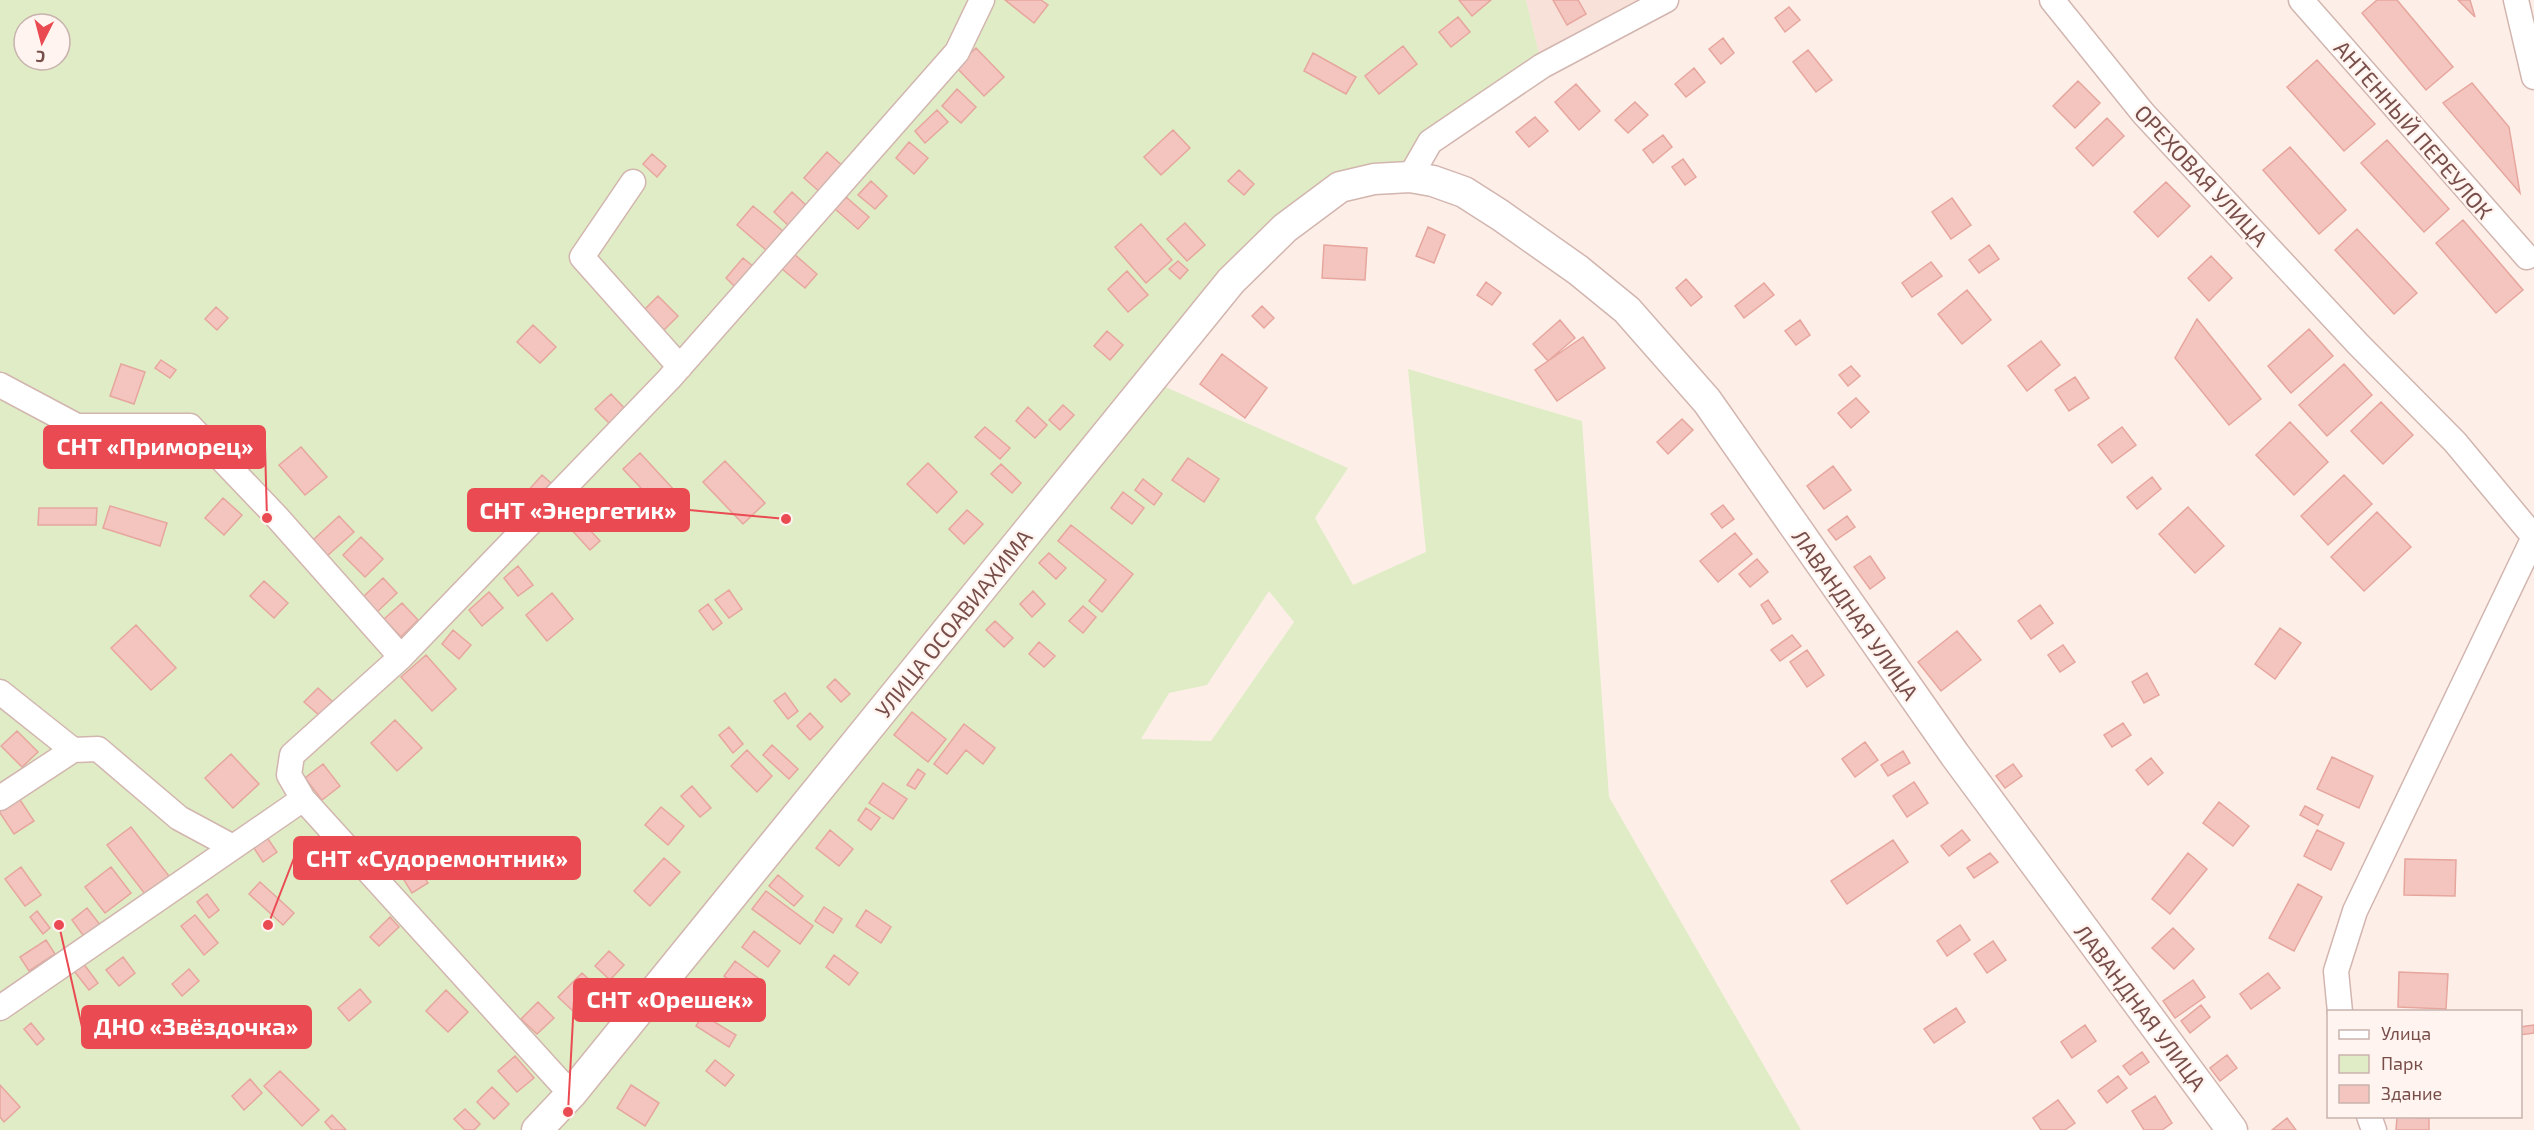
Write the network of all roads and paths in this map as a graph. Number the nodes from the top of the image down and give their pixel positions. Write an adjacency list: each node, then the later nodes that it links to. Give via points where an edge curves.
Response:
1 (982, 0): 10 (street, via 957,52)
2 (1666, 0): 7 (street, via 1542,66 1430,142)
3 (2052, 0): 12 (street, ОРЕХОВАЯ УЛИЦА, via 2143,113 2455,442)
4 (2301, 0): 9 (street, АНТЕННЫЙ ПЕРЕУЛОК)
5 (2516, 0): 6 (street)
6 (2534, 77)
7 (1410, 177): 21 (street, УЛИЦА ОСОАВИАХИМА, via 1374,179 1340,187 1285,228 1231,281); 23 (street, ЛАВАНДНАЯ УЛИЦА, via 1464,192 1500,215 1627,310 1665,350 1707,401 1954,755)
8 (633, 182): 10 (street, via 582,257)
9 (2527, 257)
10 (680, 367): 13 (street)
11 (0, 386): 13 (street, via 77,426 190,426)
12 (2534, 537): 20 (street, via 2355,911 2336,971)
13 (401, 657): 17 (street, via 291,756 289,775)
14 (0, 692): 15 (street)
15 (73, 750): 16 (street); 18 (street, via 98,749 179,818)
16 (0, 798)
17 (303, 799): 18 (street); 21 (street)
18 (231, 846): 19 (street)
19 (0, 1008)
20 (2340, 1010)
21 (571, 1094): 22 (street, УЛИЦА ОСОАВИАХИМА)
22 (537, 1130)
23 (2232, 1130)

